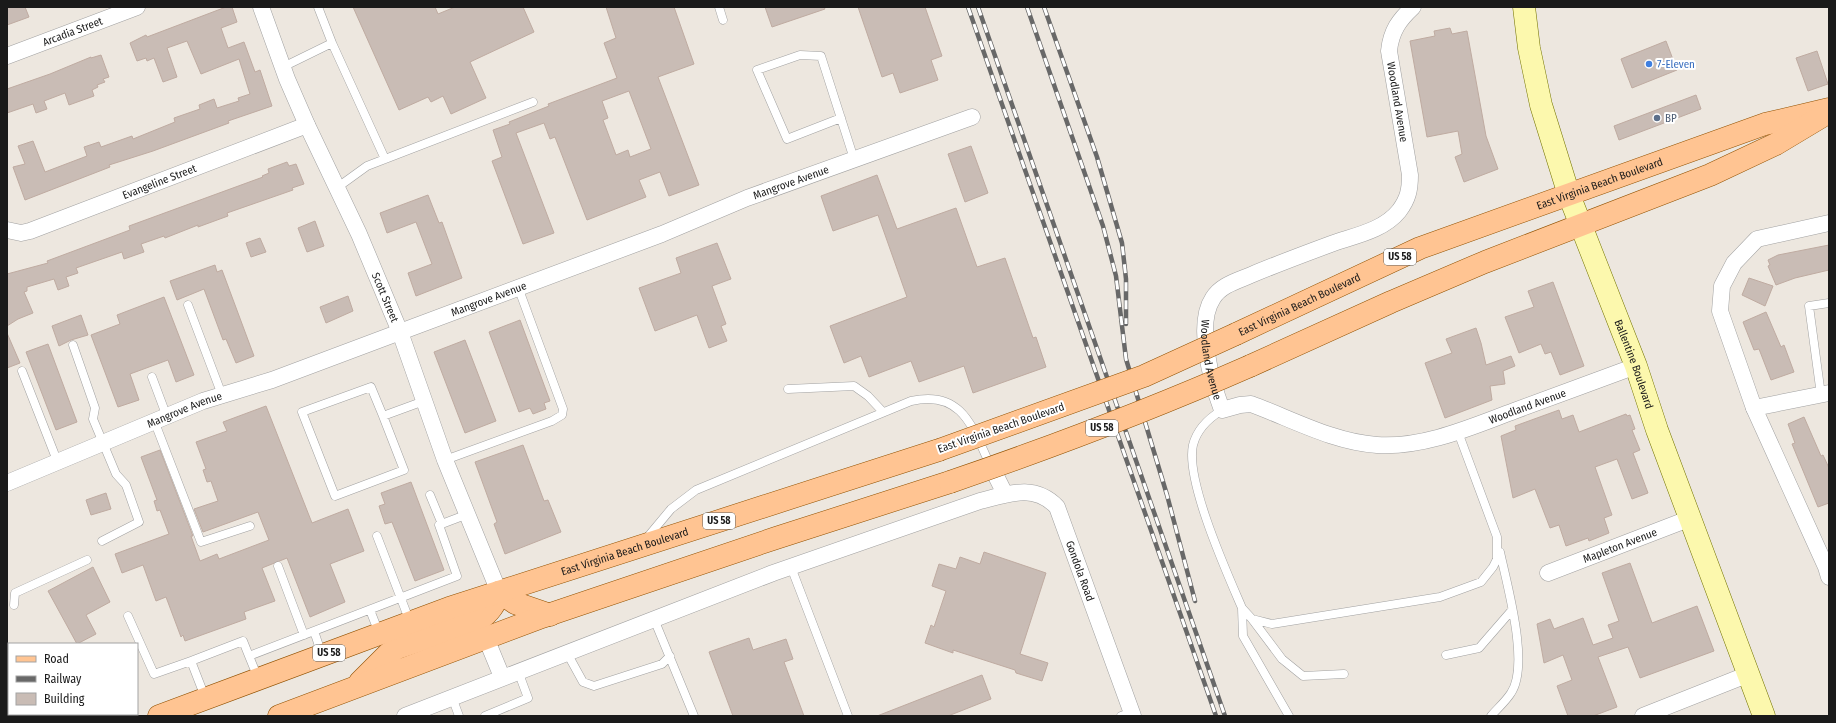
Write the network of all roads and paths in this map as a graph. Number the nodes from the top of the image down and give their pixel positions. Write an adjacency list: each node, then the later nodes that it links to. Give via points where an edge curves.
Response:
1 (137, 7): 9 (street, Arcadia Street)
2 (261, 7): 10 (street, Scott Street)
3 (318, 7): 8 (lane)
4 (719, 7): 7 (lane)
5 (1413, 7): 37 (street, Woodland Avenue, via 1395,27 1389,51 1409,168 1410,192 1407,199 1398,213 1366,233 1273,266 1219,290 1209,306 1206,348 1212,384)
6 (1524, 7): 20 (main road, Ballentine Boulevard, via 1529,48 1541,105)
7 (723, 20)
8 (332, 44): 10 (lane); 18 (lane)
9 (7, 56)
10 (283, 67): 16 (street, Scott Street)
11 (533, 102): 18 (lane)
12 (1829, 109): 20 (main road, East Virginia Beach Boulevard / US 58, via 1765,124)
13 (1829, 113): 22 (main road, US 58, via 1776,144 1710,175)
14 (972, 117): 17 (street, Mangrove Avenue)
15 (841, 118): 15 (lane, via 821,56 800,55 757,70 787,139); 17 (lane)
16 (307, 124): 19 (street, Scott Street); 23 (street, Evangeline Street, via 30,232)
17 (854, 159): 24 (street, Mangrove Avenue)
18 (385, 160): 19 (lane, via 367,166)
19 (338, 187): 27 (street, Scott Street)
20 (1569, 195): 22 (main road, Ballentine Boulevard); 56 (main road, East Virginia Beach Boulevard / US 58, bridge, via 1420,248 1144,376 939,450)
21 (1829, 223): 36 (street, via 1757,239 1734,263 1722,286 1720,311)
22 (1580, 226): 29 (main road, Ballentine Boulevard); 68 (main road, US 58, bridge, via 1478,265 1164,403 1050,448)
23 (9, 231)
24 (518, 287): 27 (street, Mangrove Avenue); 43 (lane, via 563,409 562,415 552,421)
25 (1829, 303): 33 (lane, via 1809,306)
26 (188, 305): 34 (lane)
27 (400, 332): 34 (street, Mangrove Avenue, via 272,380); 35 (street, Scott Street)
28 (73, 345): 42 (lane, via 95,408 93,419)
29 (1636, 366): 41 (street, Woodland Avenue); 50 (main road, Ballentine Boulevard, via 1657,430)
30 (22, 371): 44 (lane)
31 (152, 377): 40 (lane)
32 (788, 390): 38 (lane, via 854,386 868,396)
33 (1825, 394): 36 (street)
34 (222, 395): 40 (street, Mangrove Avenue)
35 (424, 401): 39 (lane); 43 (street, Scott Street)
36 (1754, 408): 60 (street)
37 (1222, 410): 41 (street, Woodland Avenue, via 1251,404 1333,436 1378,445 1405,444); 65 (lane, via 1206,422 1196,435 1192,459 1194,478 1208,521)
38 (882, 412): 45 (lane, via 926,398 946,402 968,418); 56 (lane, via 696,490 671,509)
39 (383, 416): 39 (lane, via 371,387 302,412 335,496 404,470)
40 (161, 420): 42 (street, Mangrove Avenue); 52 (lane, via 201,542)
41 (1458, 432): 55 (lane)
42 (104, 444): 44 (street, Mangrove Avenue); 54 (lane, via 116,474 126,485 139,522)
43 (445, 460): 49 (street, Scott Street)
44 (58, 462): 46 (street, Mangrove Avenue)
45 (992, 468): 47 (street)
46 (7, 483)
47 (1005, 494): 59 (street); 91 (street, Gondola Road, via 1038,493 1057,507)
48 (430, 495): 51 (lane)
49 (468, 514): 51 (lane); 62 (street, Scott Street)
50 (1691, 518): 61 (street, Mapleton Avenue); 85 (main road, Ballentine Boulevard)
51 (442, 524): 63 (lane, via 440,525 457,576)
52 (250, 526)
53 (377, 536): 63 (lane)
54 (102, 541)
55 (1498, 542): 67 (lane); 71 (lane, via 1497,559 1486,577 1481,582 1456,592 1440,597 1272,624)
56 (640, 547): 62 (main road, East Virginia Beach Boulevard / US 58)
57 (87, 560): 64 (lane, via 15,592)
58 (278, 566): 75 (lane)
59 (791, 567): 70 (street); 98 (lane)
60 (1828, 570)
61 (1548, 573)
62 (499, 592): 68 (main road, via 515,603); 72 (main road, East Virginia Beach Boulevard / US 58); 88 (main road, via 495,605 479,620 397,648)
63 (401, 598): 66 (lane); 72 (lane)
64 (14, 605)
65 (1242, 608): 71 (lane); 99 (lane, via 1242,636)
66 (370, 610): 73 (lane); 74 (lane)
67 (1512, 610): 81 (lane, via 1479,648); 100 (lane, via 1519,665 1512,692)
68 (550, 615): 76 (main road, US 58)
69 (128, 616): 82 (lane, via 154,674)
70 (654, 619): 77 (street); 80 (lane)
71 (1252, 619): 84 (lane, via 1282,659 1303,676)
72 (410, 622): 74 (main road, East Virginia Beach Boulevard / US 58)
73 (314, 631): 75 (lane); 78 (lane)
74 (379, 634): 78 (main road, East Virginia Beach Boulevard / US 58)
75 (304, 635): 79 (lane)
76 (486, 638): 86 (street); 88 (main road, US 58)
77 (567, 652): 80 (lane, via 583,682 594,686 662,664); 83 (street)
78 (322, 655): 87 (main road, East Virginia Beach Boulevard / US 58)
79 (249, 656): 82 (lane, via 243,641); 87 (lane)
80 (670, 656): 97 (lane)
81 (1446, 656)
82 (191, 661): 90 (lane)
83 (518, 671): 86 (street); 96 (lane, via 528,698)
84 (1344, 674)
85 (1749, 674): 101 (street); 102 (main road, Ballentine Boulevard)
86 (502, 677): 89 (street)
87 (259, 679): 90 (main road, East Virginia Beach Boulevard / US 58)
88 (355, 687): 93 (main road, US 58)
89 (452, 697): 94 (street); 95 (lane)
90 (206, 699): 92 (main road, East Virginia Beach Boulevard / US 58)
91 (1129, 715)
92 (159, 716)
93 (279, 716)
94 (405, 716)
95 (459, 716)
96 (485, 716)
97 (694, 716)
98 (848, 716)
99 (1289, 716)
100 (1491, 716)
101 (1643, 716)
102 (1764, 716)

